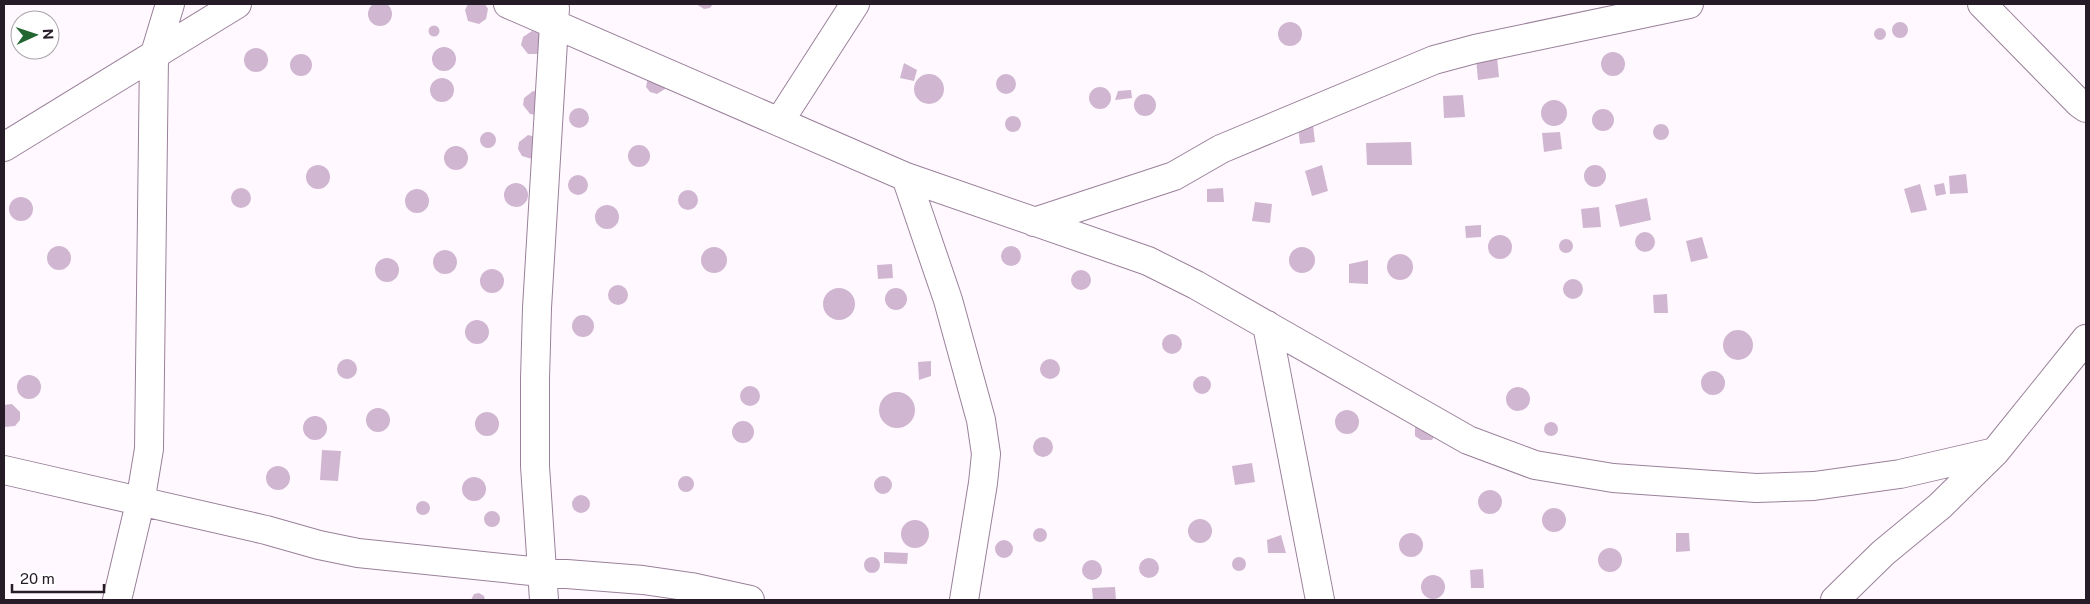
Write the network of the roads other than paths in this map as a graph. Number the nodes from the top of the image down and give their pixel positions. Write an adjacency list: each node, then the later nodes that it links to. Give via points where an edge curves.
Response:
1 (170, 4): 8 (street)
2 (238, 4): 8 (street)
3 (508, 4): 7 (street)
4 (855, 4): 10 (street)
5 (1689, 4): 13 (street, via 1434,60 1221,149 1174,176)
6 (1982, 4): 9 (street)
7 (555, 14): 10 (street); 19 (street, via 535,379 535,466)
8 (154, 57): 11 (street); 18 (street, via 149,449)
9 (2086, 108)
10 (779, 122): 12 (street)
11 (4, 147)
12 (906, 178): 13 (street); 23 (street, via 948,300 981,420 986,454)
13 (1034, 222): 14 (street, via 1148,261)
14 (1267, 325): 16 (street, via 1468,440 1535,465 1613,478 1756,488 1814,486 1900,474); 24 (street)
15 (2086, 339): 16 (street)
16 (1995, 452): 25 (street)
17 (4, 470): 18 (street)
18 (140, 502): 19 (street, via 358,552); 20 (street)
19 (541, 572): 21 (street); 22 (street, via 643,580)
20 (117, 600)
21 (544, 600)
22 (750, 600)
23 (964, 600)
24 (1320, 600)
25 (1835, 600)

